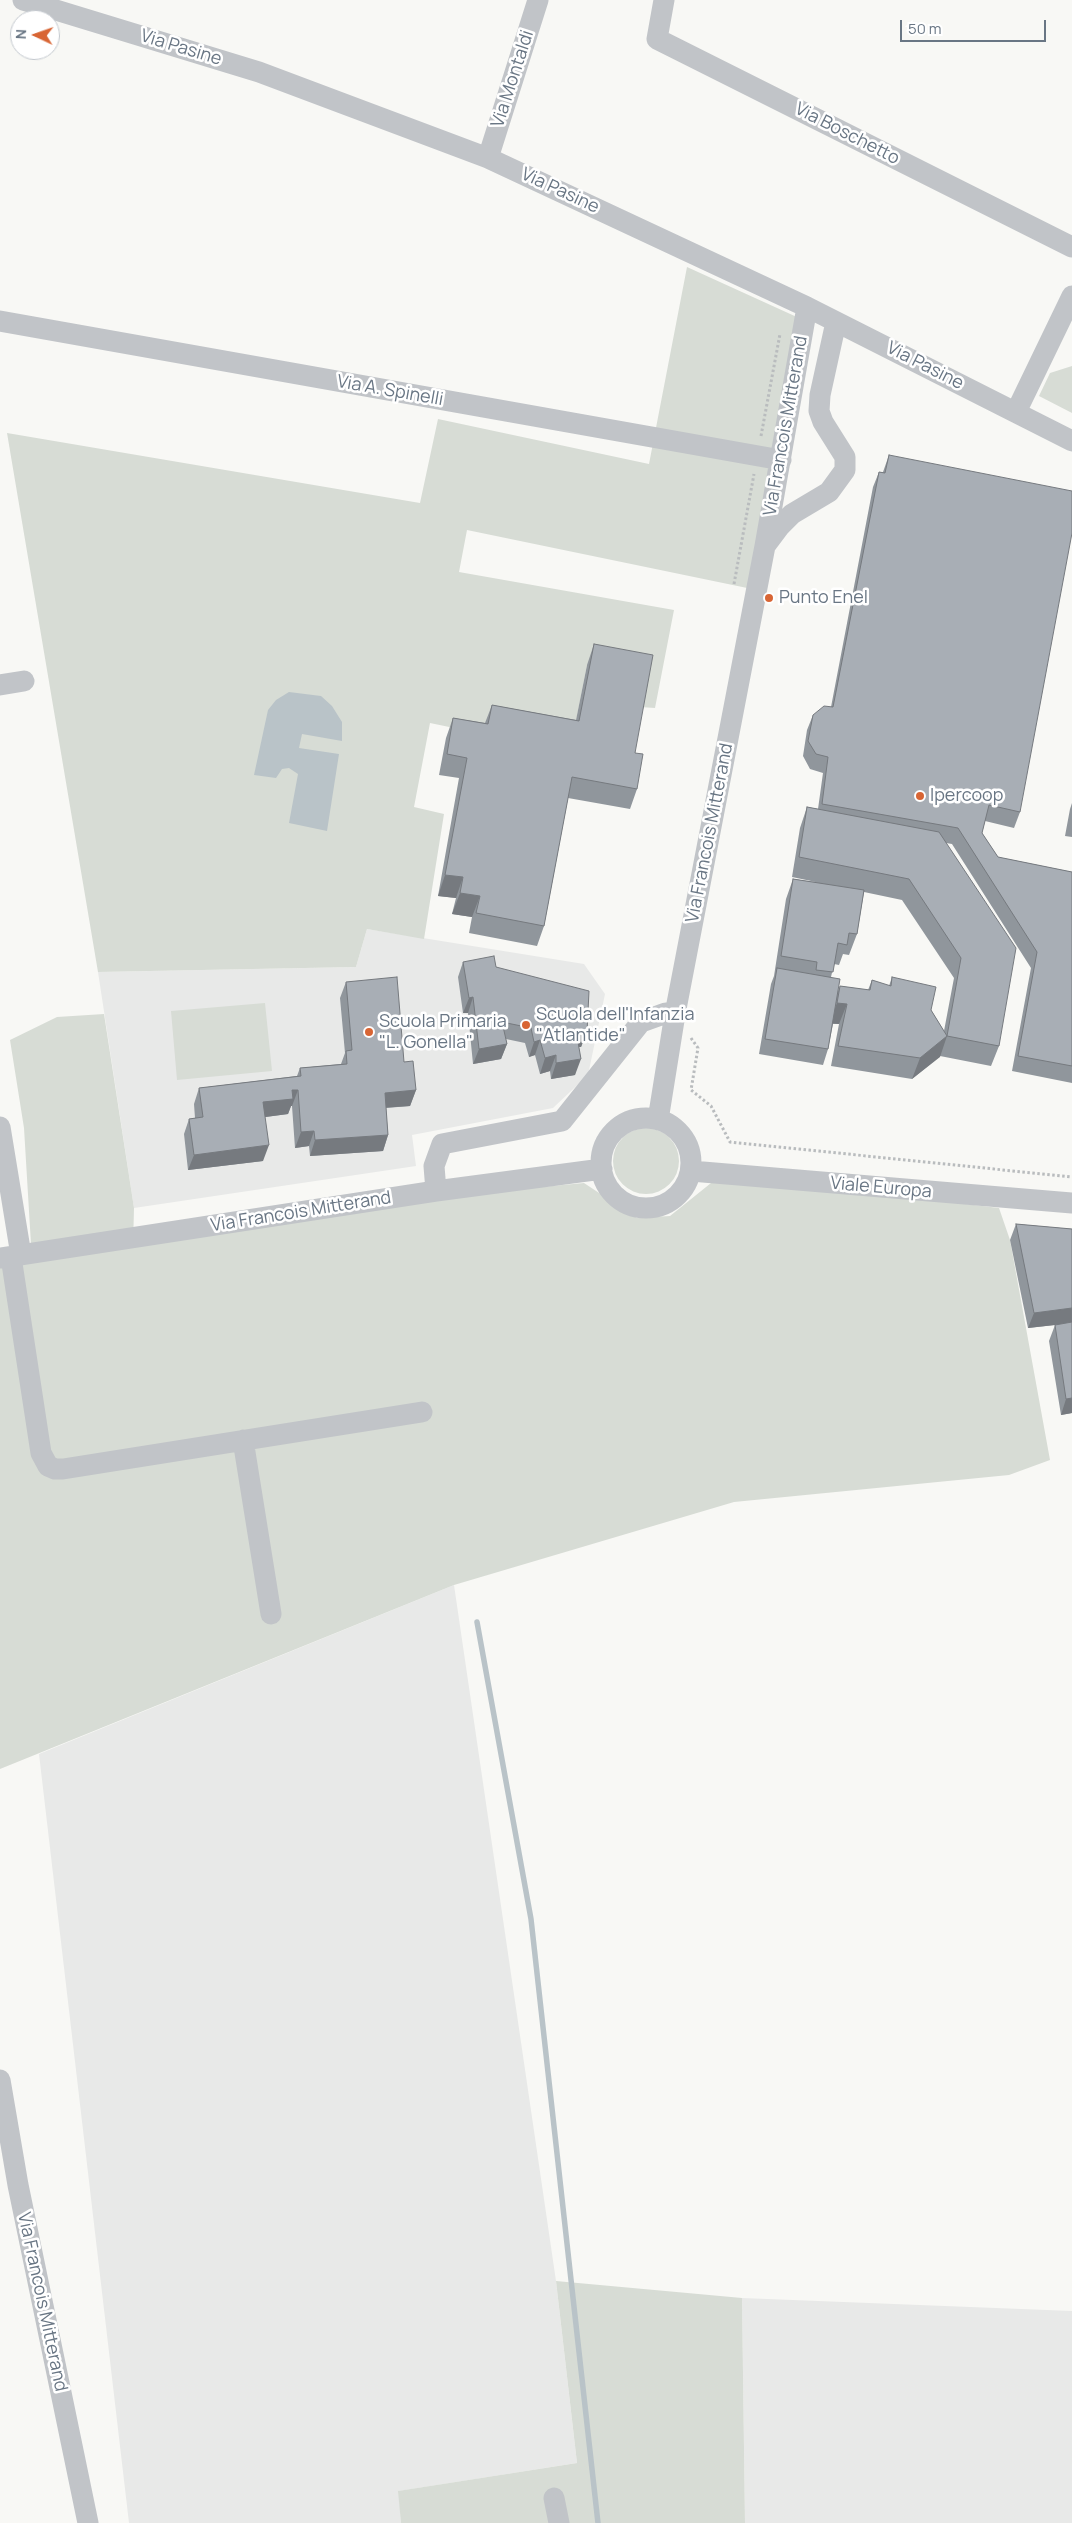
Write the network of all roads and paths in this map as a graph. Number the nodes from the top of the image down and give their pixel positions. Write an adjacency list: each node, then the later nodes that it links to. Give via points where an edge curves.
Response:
1 (538, 0): 5 (street, Via Montaldi)
2 (664, 0): 6 (street, Via Boschetto, via 657,39)
3 (36, 2): 4 (street, Via Pasine)
4 (64, 6): 5 (street, Via Pasine, via 259,72)
5 (488, 158): 8 (street, Via Pasine)
6 (1072, 247)
7 (1072, 296): 13 (street)
8 (807, 307): 10 (street, Via Pasine); 11 (street, Via Francois Mitterand)
9 (0, 321): 15 (street, Via A. Spinelli)
10 (836, 322): 12 (street, Via Francois Mitterand); 13 (street, Via Pasine)
11 (796, 368): 12 (street, via 805,363 814,364); 15 (street, Via Francois Mitterand)
12 (823, 382): 16 (street, Via Francois Mitterand, via 819,411 845,457 845,470 829,492)
13 (1016, 412): 14 (street, Via Pasine)
14 (1072, 441)
15 (779, 469): 16 (street, via 782,498); 17 (street, Via Francois Mitterand)
16 (798, 511): 17 (street, Via Francois Mitterand, via 780,526)
17 (765, 546): 20 (street, Via Francois Mitterand)
18 (24, 681): 19 (street)
19 (0, 685)
20 (674, 1024): 21 (street, Via Francois Mitterand); 25 (path, via 692,1038 698,1048 690,1090 711,1106 730,1142); 26 (street, via 666,1013 641,1022 562,1121 442,1144 434,1166)
21 (658, 1120): 23 (street, via 636,1120 617,1129 602,1154); 24 (street, via 680,1133 691,1157)
22 (0, 1126): 28 (street)
23 (602, 1169): 24 (street, via 606,1183 625,1203 652,1208 666,1204 678,1195); 26 (street, Via Francois Mitterand)
24 (691, 1171): 27 (street, Viale Europa)
25 (1072, 1177)
26 (436, 1191): 28 (street, Via Francois Mitterand)
27 (1072, 1204)
28 (11, 1256): 30 (street, via 41,1453 48,1466 63,1470)
29 (422, 1412): 30 (street)
30 (243, 1440): 31 (street)
31 (271, 1614)
32 (0, 2080): 34 (street, Via Francois Mitterand, via 18,2185)
33 (554, 2498): 35 (street)
34 (88, 2523)
35 (559, 2523)

